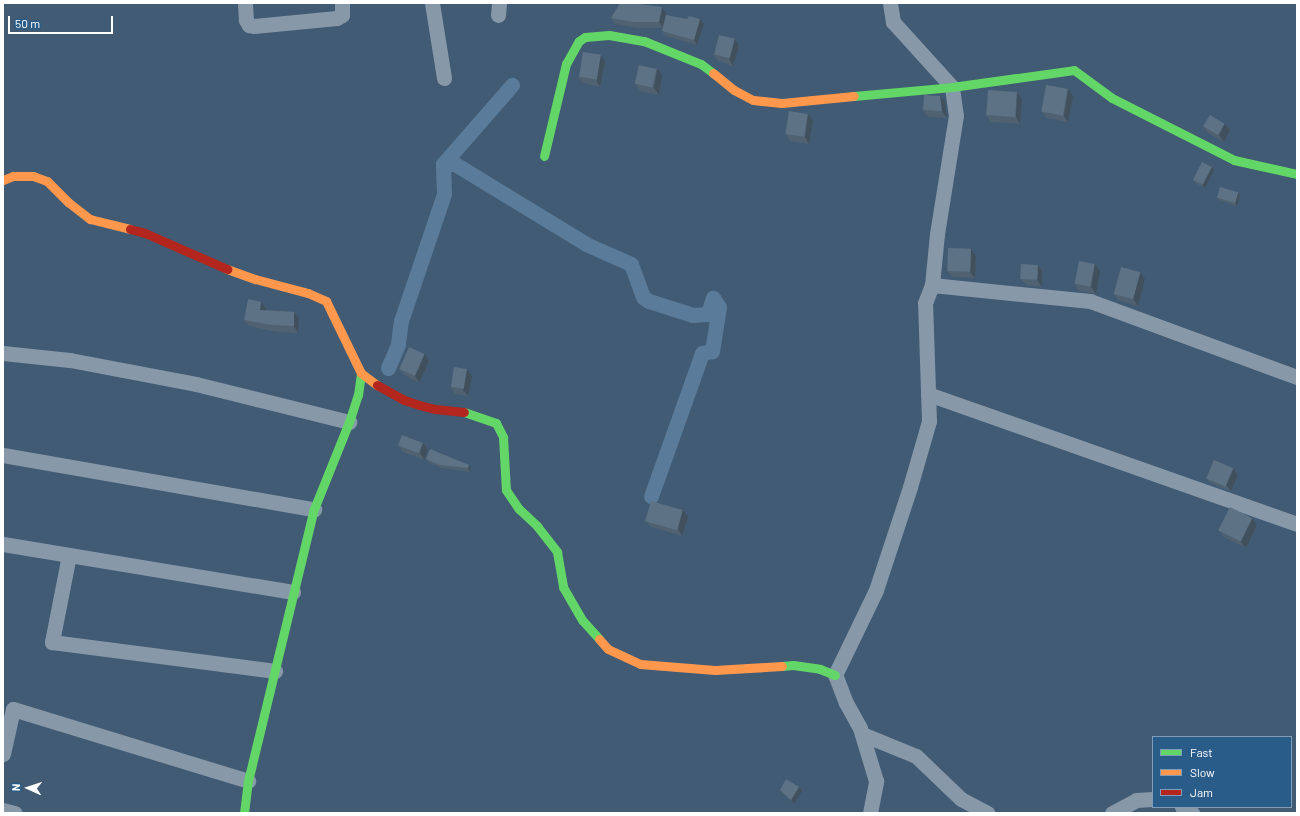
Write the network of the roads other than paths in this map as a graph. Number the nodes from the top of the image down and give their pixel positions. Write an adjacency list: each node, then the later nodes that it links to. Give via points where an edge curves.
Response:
1 (245, 3): 2 (street, via 246,20 249,25 254,26 338,18 342,15)
2 (342, 3)
3 (432, 3): 5 (street)
4 (890, 3): 6 (street, via 894,22)
5 (444, 78)
6 (952, 87): 7 (street, via 782,103 753,100 734,90 701,64 675,52 644,41 609,35 585,37 579,41 566,64); 8 (street, via 1074,70 1112,98 1234,160); 10 (street, via 956,116 937,234)
7 (544, 156)
8 (1297, 174)
9 (3, 180): 12 (street, via 13,176 33,176 47,181 90,219 145,233 215,265 308,293 326,301)
10 (932, 285): 13 (street, via 1090,301); 14 (street, via 925,304)
11 (3, 353): 15 (street, via 70,360 196,384)
12 (361, 373): 15 (street, via 358,395); 23 (street, via 379,387 404,400 435,409 458,410 496,423 503,437 506,490 519,509 537,526 557,552 563,587 583,621 608,649 640,664 715,670 793,665 820,669)
13 (1297, 377)
14 (928, 394): 18 (street); 23 (street, via 929,421 876,590)
15 (349, 422): 17 (street)
16 (3, 455): 17 (street)
17 (314, 509): 21 (street)
18 (1297, 524)
19 (3, 544): 20 (street)
20 (69, 555): 21 (street); 22 (street, via 52,642)
21 (293, 592): 22 (street)
22 (276, 671): 26 (street)
23 (835, 675): 24 (street)
24 (862, 734): 31 (street, via 876,781); 32 (street, via 916,756 961,799)
25 (3, 754): 26 (street, via 13,709)
26 (248, 781): 30 (street)
27 (1152, 799): 33 (street, via 1136,800)
28 (3, 810): 29 (street)
29 (15, 813)
30 (244, 813)
31 (870, 813)
32 (987, 813)
33 (1112, 813)

